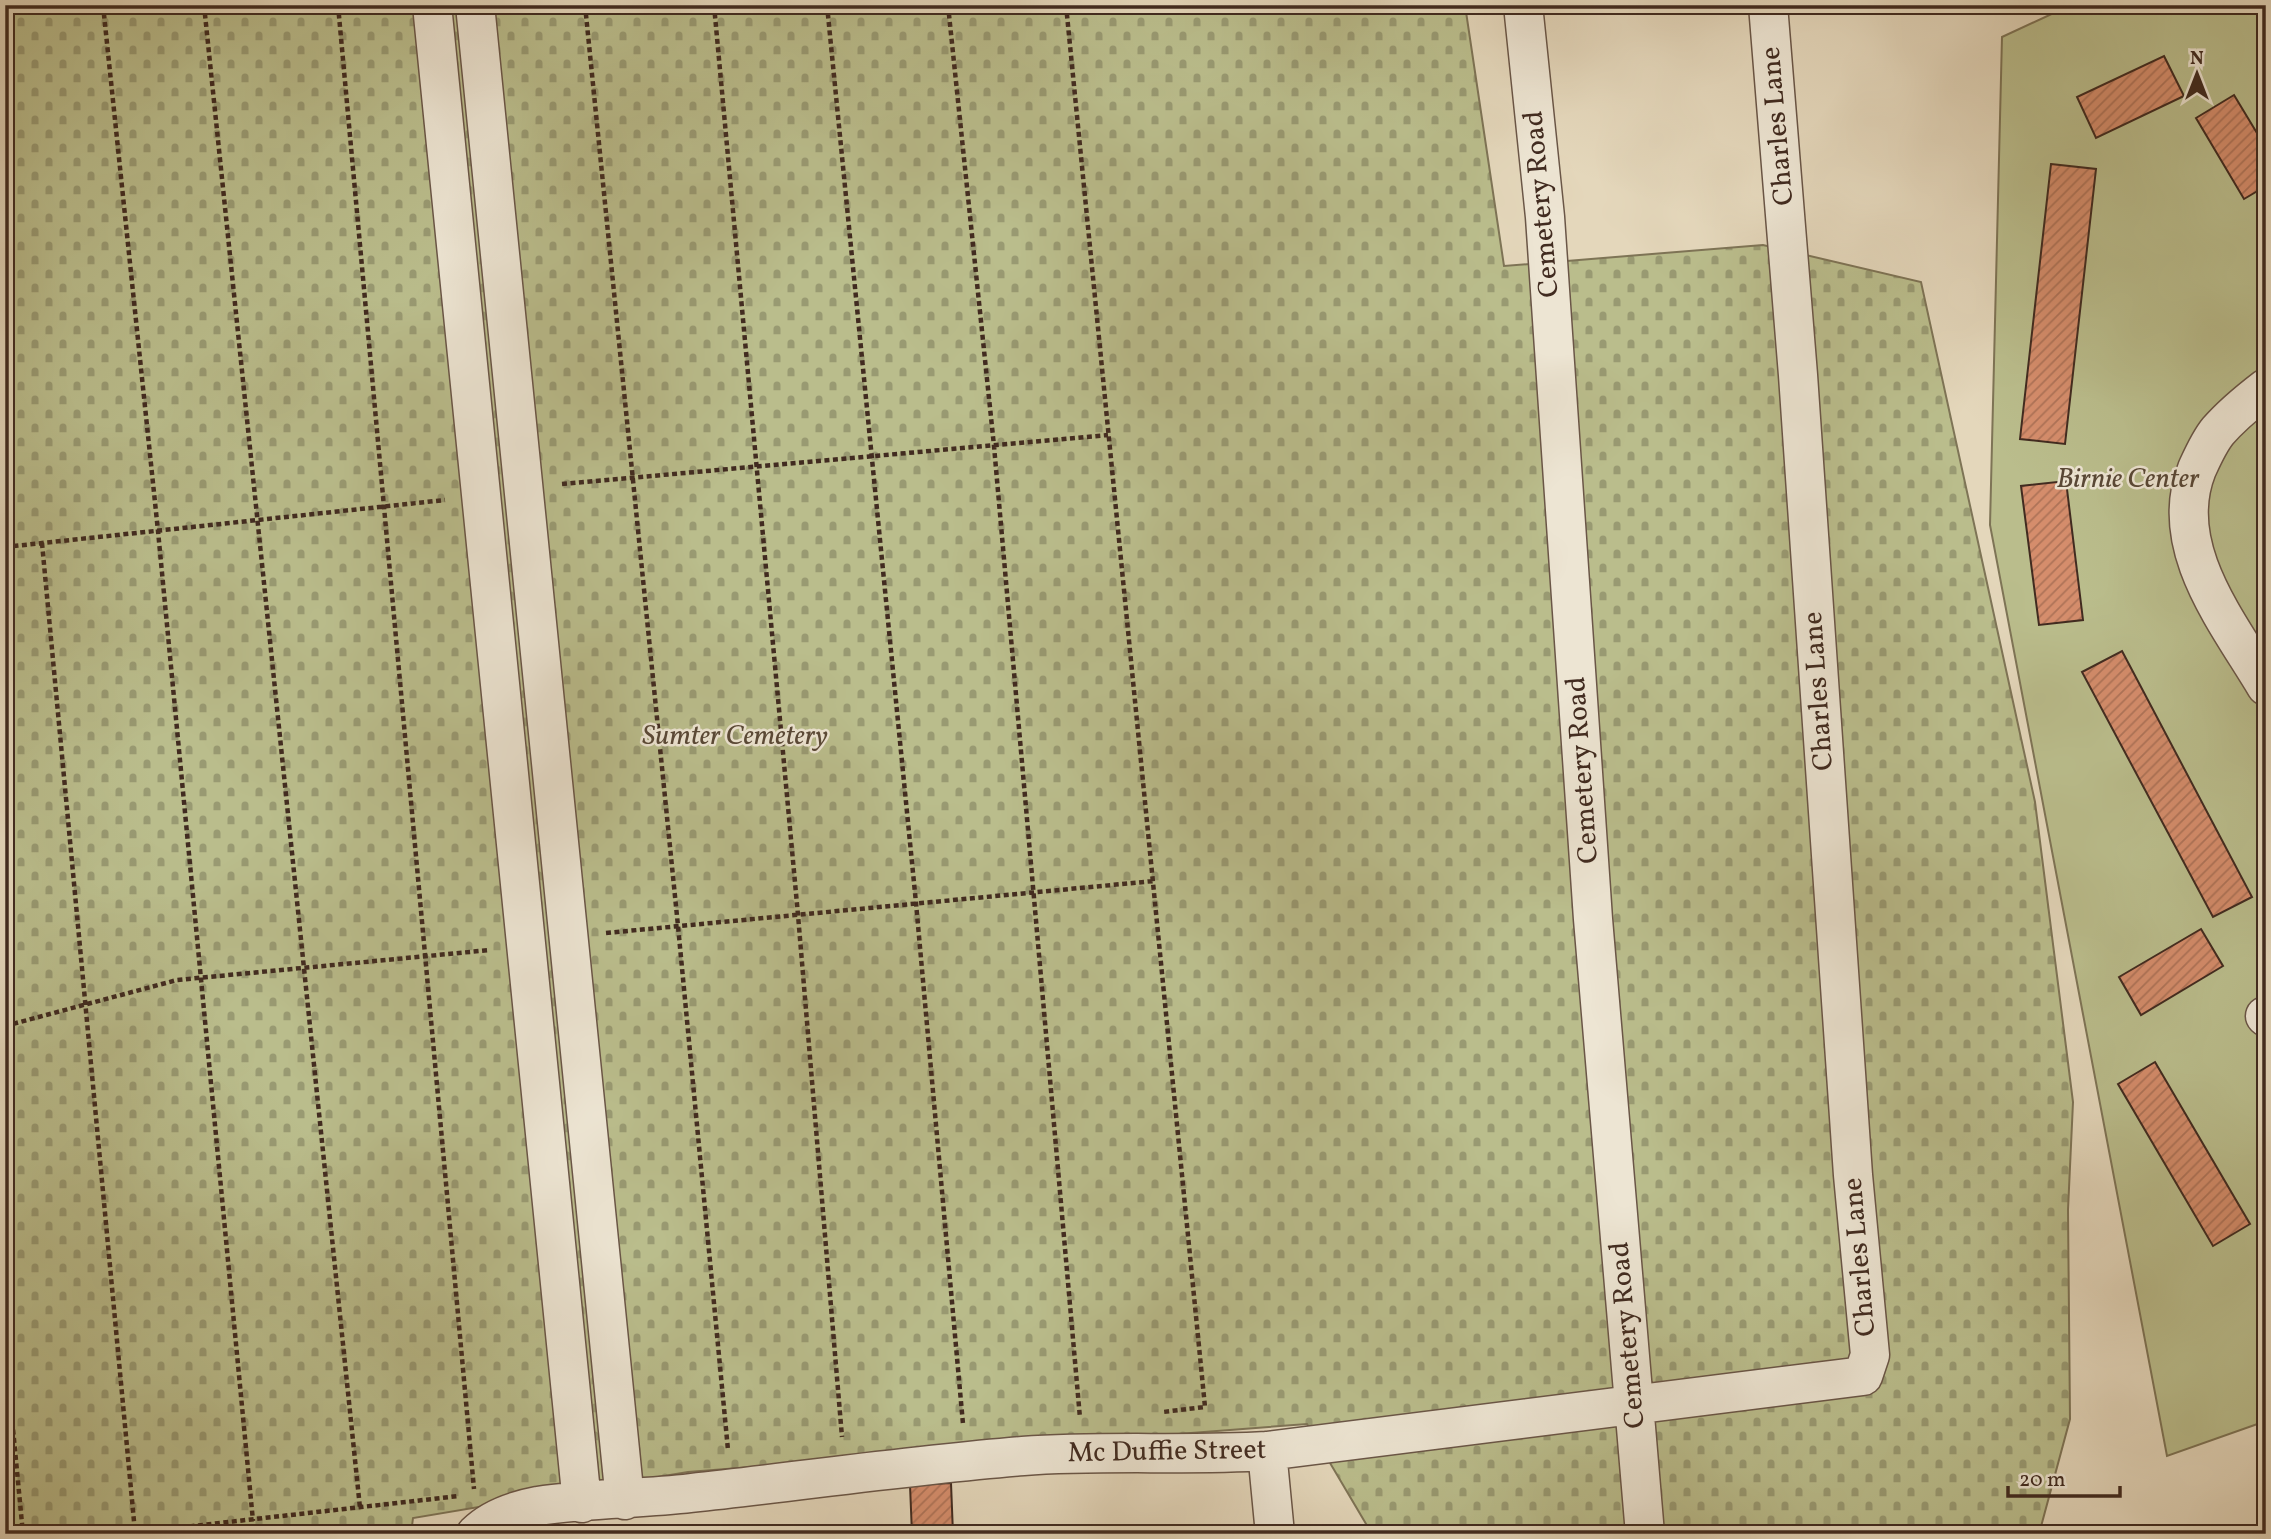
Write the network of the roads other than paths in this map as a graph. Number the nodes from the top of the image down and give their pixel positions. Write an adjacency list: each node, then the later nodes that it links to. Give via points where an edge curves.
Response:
1 (432, 5): 11 (street)
2 (475, 5): 10 (street)
3 (1523, 5): 8 (street, Cemetery Road, via 1545,217 1592,905)
4 (1768, 5): 7 (street, Charles Lane, via 1870,1355)
5 (2266, 388): 6 (street, via 2217,433 2203,456 2189,499 2188,520 2199,568)
6 (2266, 686)
7 (1863, 1376): 8 (street, Mc Duffie Street)
8 (1634, 1405): 9 (street, Mc Duffie Street); 14 (street, Cemetery Road)
9 (1267, 1451): 10 (street, Mc Duffie Street, via 1024,1456); 13 (street)
10 (625, 1500): 11 (street, Mc Duffie Street)
11 (582, 1503): 12 (street, Mc Duffie Street, via 537,1506 504,1516)
12 (476, 1534)
13 (1275, 1534)
14 (1645, 1534)

